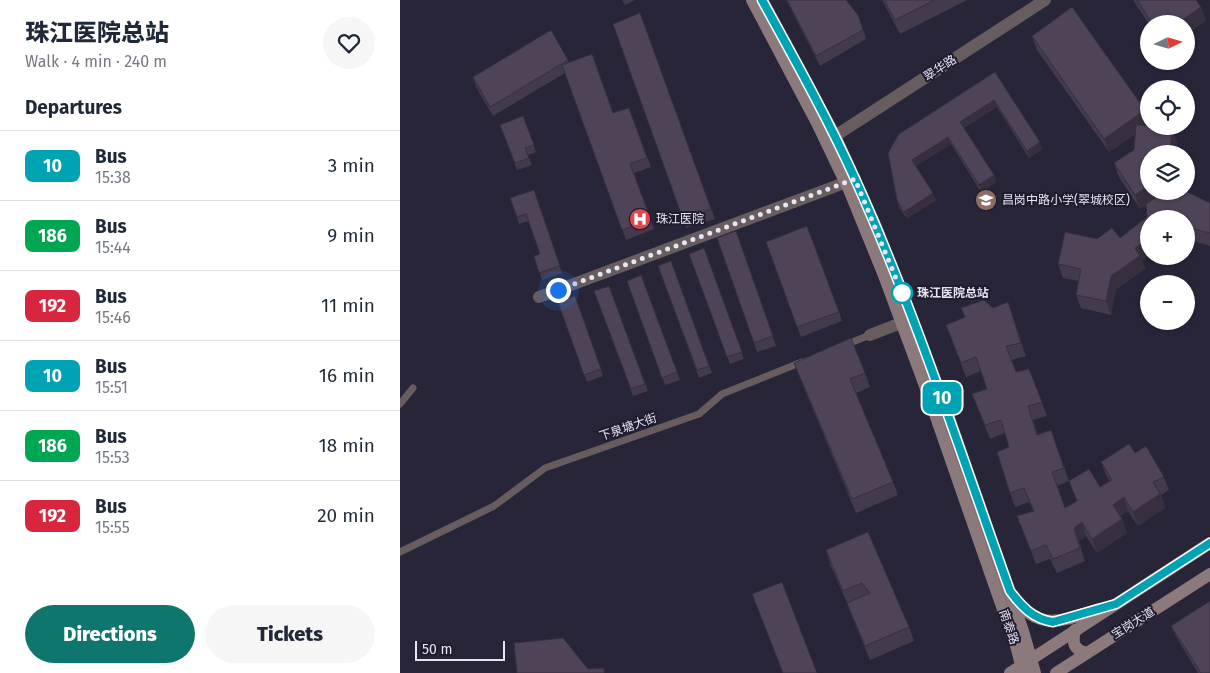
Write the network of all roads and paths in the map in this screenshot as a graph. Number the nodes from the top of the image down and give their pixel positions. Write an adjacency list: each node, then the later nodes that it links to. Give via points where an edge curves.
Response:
1 (752, 0): 5 (main road, 南泰路)
2 (762, 0): 4 (main road, 南泰路)
3 (1044, 0): 4 (street, 翠华路)
4 (835, 136): 5 (main road, 南泰路)
5 (851, 181): 6 (street); 7 (main road, 南泰路); 16 (main road, 南泰路, via 883,244)
6 (539, 297)
7 (901, 323): 8 (street); 20 (main road, 南泰路)
8 (870, 335): 9 (lane)
9 (835, 349)
10 (811, 359): 14 (lane, 下泉塘大街, via 722,394 699,414 545,468 494,506)
11 (413, 388): 12 (lane)
12 (400, 404)
13 (1210, 543): 17 (main road, 宝岗大道)
14 (400, 552)
15 (1210, 574): 19 (main road, 宝岗大道)
16 (1010, 591): 17 (main road, via 1020,605 1043,620 1053,622); 20 (main road, 南泰路)
17 (1116, 604): 18 (main road, 宝岗大道)
18 (1075, 630): 19 (main road, via 1074,647); 20 (main road, 宝岗大道)
19 (1087, 653): 23 (main road, 宝岗大道)
20 (1025, 665): 21 (main road, 宝岗大道); 22 (main road, 南泰路)
21 (1010, 673)
22 (1035, 673)
23 (1056, 673)

